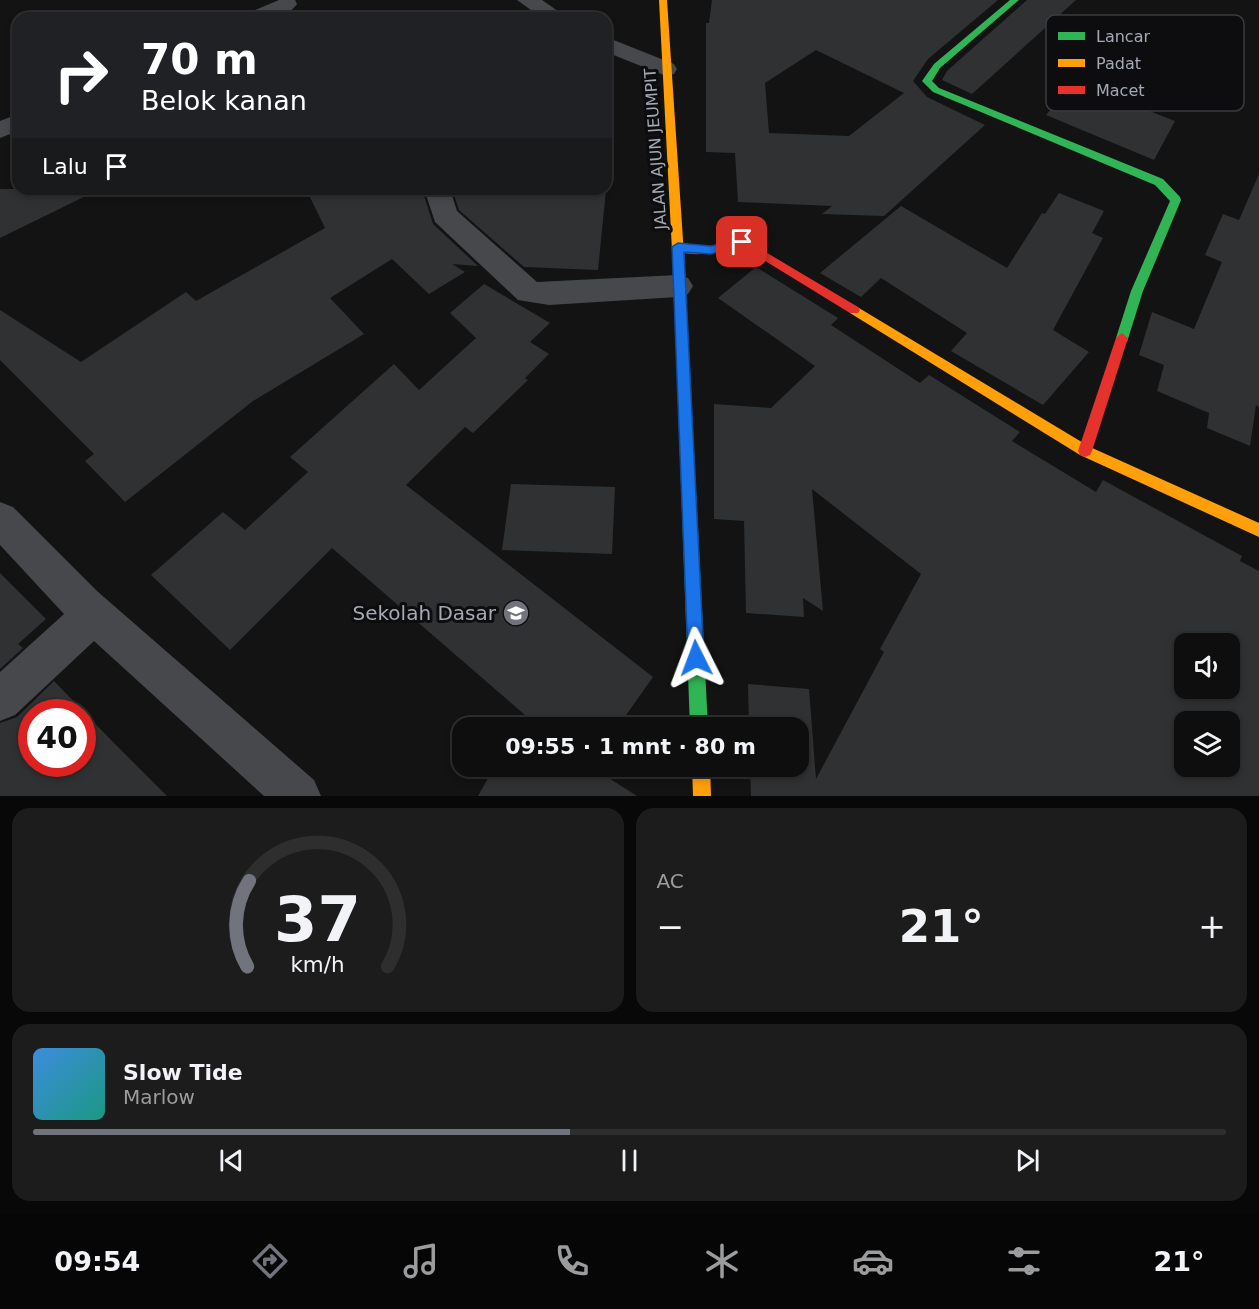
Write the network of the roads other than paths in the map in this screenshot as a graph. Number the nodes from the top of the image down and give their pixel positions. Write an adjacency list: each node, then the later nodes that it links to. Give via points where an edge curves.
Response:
1 (527, 0): 6 (street)
2 (663, 0): 8 (street, JALAN AJUN JEUMPIT)
3 (1015, 0): 12 (street, via 938,66 927,81 936,90 1160,182 1176,200 1137,291)
4 (287, 4): 5 (street)
5 (269, 12)
6 (547, 12)
7 (612, 46): 8 (street)
8 (666, 69): 10 (street, JALAN AJUN JEUMPIT)
9 (439, 195): 11 (street, via 445,215 529,292)
10 (678, 247): 11 (street, JALAN AJUN JEUMPIT); 12 (street, via 711,250 742,242)
11 (678, 286): 17 (street, JALAN AJUN JEUMPIT)
12 (1085, 451): 14 (street)
13 (0, 519): 15 (street)
14 (1259, 530)
15 (94, 615): 16 (street); 19 (street)
16 (0, 700)
17 (698, 717)
18 (701, 777): 20 (street)
19 (298, 796)
20 (702, 796)

